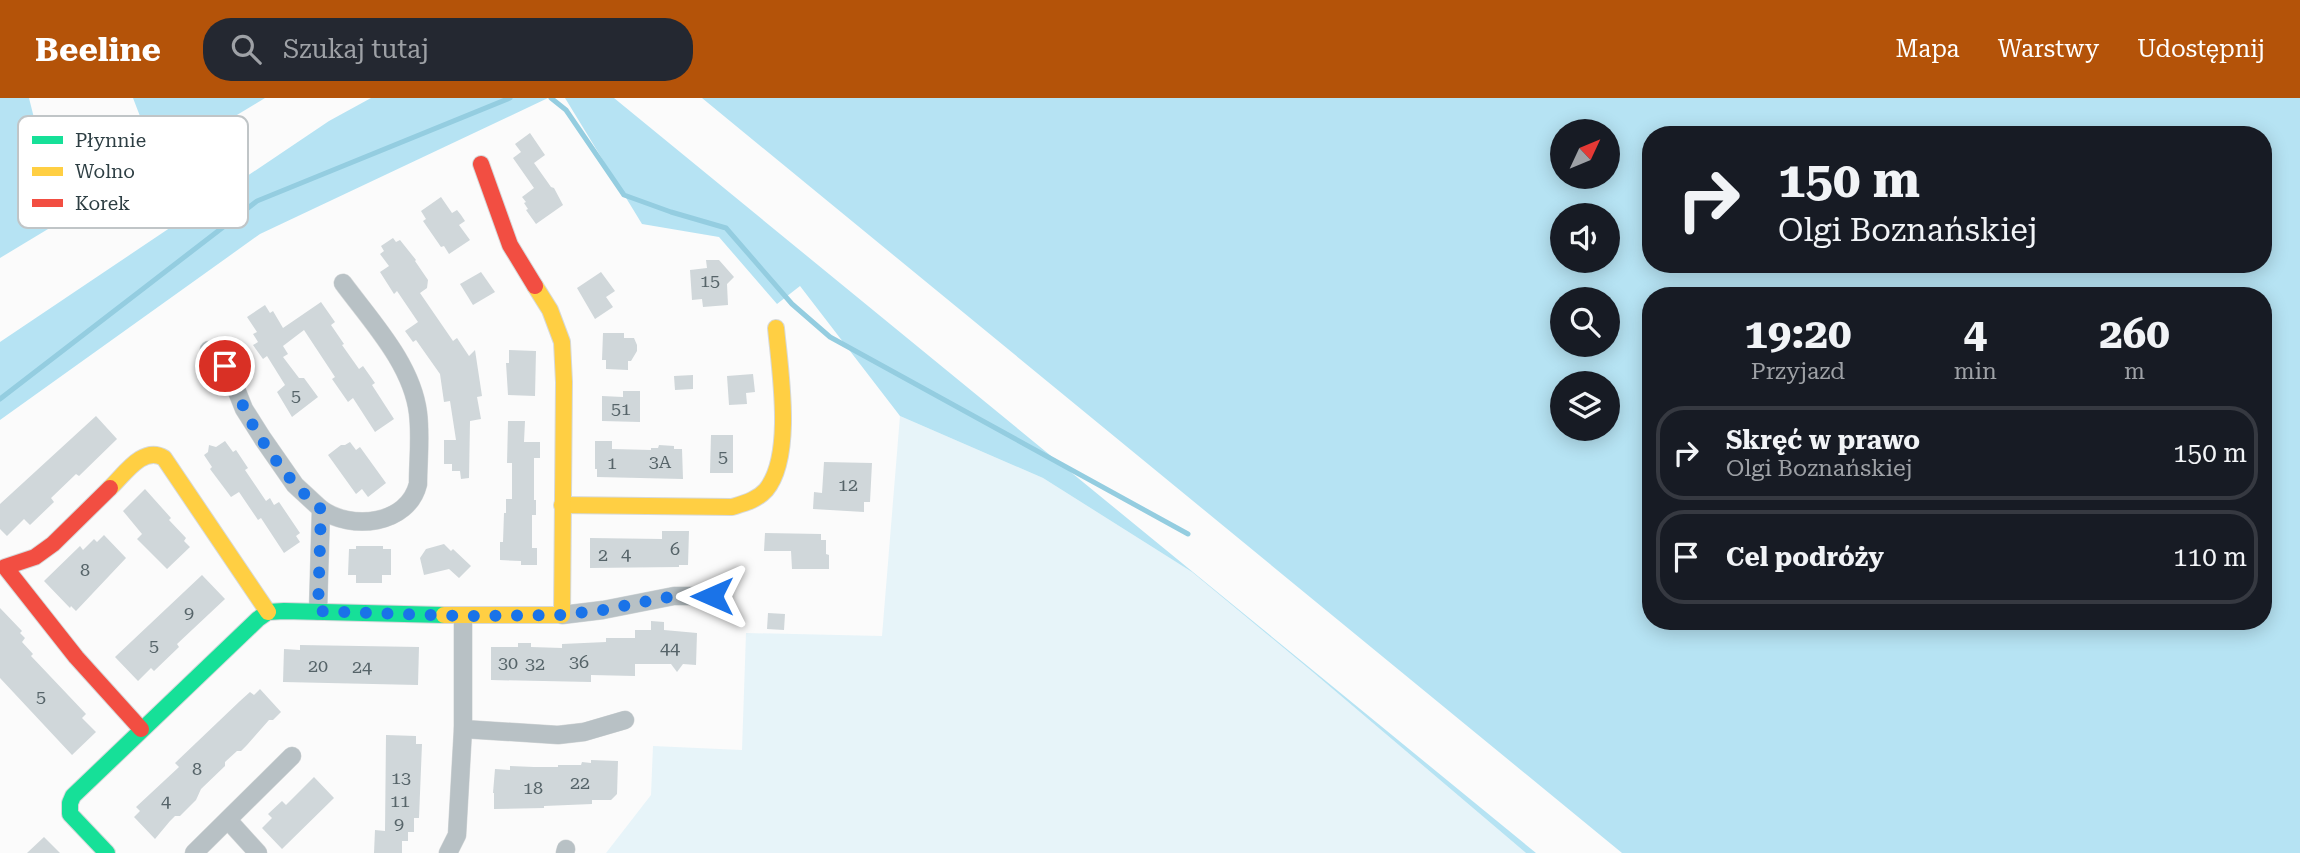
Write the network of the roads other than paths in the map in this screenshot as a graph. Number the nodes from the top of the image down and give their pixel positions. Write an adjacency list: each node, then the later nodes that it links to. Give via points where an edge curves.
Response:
1 (481, 164): 5 (street, via 510,244 550,310 562,342)
2 (343, 283): 6 (street, via 395,355 410,386 418,412 418,484 405,509 378,520 343,519)
3 (776, 328): 5 (street, via 783,438 779,466 758,498 732,507)
4 (209, 349): 6 (street, via 230,374 248,416 269,448)
5 (562, 505): 11 (street)
6 (321, 509): 9 (street)
7 (2, 568): 10 (street, via 35,557 53,544 142,457 159,453); 14 (street)
8 (712, 596): 11 (street, via 674,596)
9 (318, 611): 10 (street); 12 (street)
10 (268, 612): 14 (street)
11 (562, 615): 12 (street)
12 (463, 616): 15 (street)
13 (625, 720): 15 (street, via 558,735)
14 (141, 729): 18 (street, via 70,803 70,814)
15 (463, 729): 21 (street, via 457,835)
16 (292, 757): 17 (street)
17 (228, 820): 19 (street); 20 (street)
18 (107, 853)
19 (194, 853)
20 (258, 853)
21 (448, 853)

